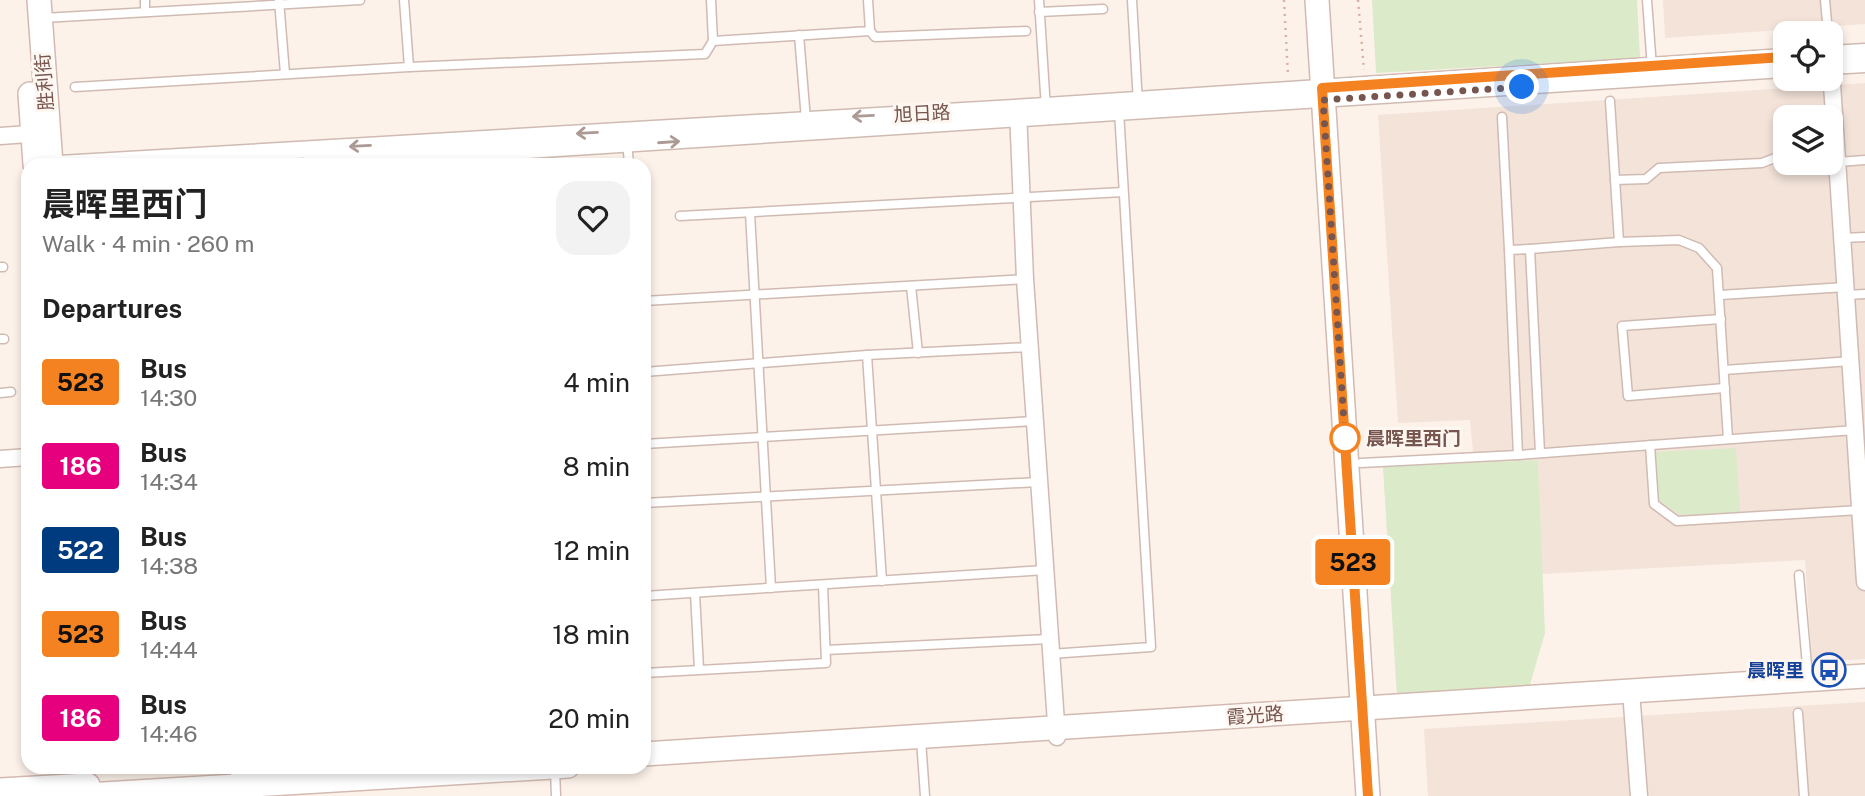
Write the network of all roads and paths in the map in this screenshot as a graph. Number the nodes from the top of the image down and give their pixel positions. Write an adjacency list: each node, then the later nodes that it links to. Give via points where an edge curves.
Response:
1 (25, 0): 45 (street, 胜利街)
2 (145, 0): 18 (lane)
3 (360, 0): 15 (lane)
4 (404, 0): 30 (lane)
5 (711, 0): 24 (lane)
6 (868, 0): 21 (lane)
7 (1038, 0): 19 (lane)
8 (1132, 0): 39 (lane)
9 (1284, 0): 35 (path)
10 (1317, 0): 37 (street)
11 (1331, 0): 37 (street)
12 (1359, 0): 32 (path)
13 (1647, 0): 33 (lane)
14 (1825, 0): 20 (lane)
15 (279, 2): 18 (lane); 34 (lane)
16 (39, 9): 18 (lane); 45 (street, 胜利街)
17 (1103, 9): 19 (lane)
18 (145, 12)
19 (1039, 12): 41 (lane)
20 (1827, 21)
21 (870, 31): 22 (lane, via 875,37); 23 (lane)
22 (1026, 31)
23 (799, 35): 24 (lane); 44 (lane)
24 (713, 41): 30 (lane, via 705,54)
25 (1865, 52): 26 (street)
26 (1843, 53)
27 (1773, 58): 33 (street, 旭日路)
28 (1865, 64): 29 (street)
29 (1843, 65)
30 (409, 67): 34 (lane)
31 (1773, 69): 33 (street, 旭日路)
32 (1364, 71)
33 (1652, 72): 37 (street, 旭日路)
34 (285, 74): 36 (lane)
35 (1288, 76)
36 (75, 87)
37 (1330, 94): 39 (street, 旭日路); 96 (street); 118 (street)
38 (1610, 101): 57 (lane)
39 (1138, 106): 40 (street, 旭日路)
40 (1119, 108): 41 (street, 旭日路); 58 (lane)
41 (1046, 112): 42 (street, 旭日路)
42 (1018, 114): 44 (street, 旭日路, one-way to 44); 47 (street, 旭日路, one-way to 42); 59 (street)
43 (1502, 117): 66 (lane)
44 (806, 120): 47 (street, 旭日路)
45 (40, 133): 46 (street); 49 (street, 胜利街); 50 (street, 胜利街)
46 (0, 136)
47 (627, 138): 51 (street, 旭日路, one-way to 51); 52 (street, 旭日路); 53 (lane)
48 (1843, 156): 55 (lane)
49 (36, 158)
50 (49, 158)
51 (245, 158)
52 (382, 158)
53 (629, 158)
54 (1773, 159): 57 (lane, via 1659,168 1646,179)
55 (1865, 160)
56 (1837, 175): 63 (street)
57 (1615, 180): 64 (lane)
58 (1123, 192): 59 (lane); 110 (lane, via 1151,647)
59 (1022, 198): 60 (lane); 67 (street)
60 (750, 213): 61 (lane); 71 (lane)
61 (680, 216)
62 (1865, 237): 63 (lane)
63 (1843, 238): 69 (street)
64 (1619, 242): 65 (lane); 72 (lane, via 1679,240 1699,248 1717,268)
65 (1530, 249): 66 (lane); 92 (lane)
66 (1509, 250): 93 (lane)
67 (1025, 279): 68 (lane); 75 (street)
68 (911, 286): 71 (lane); 76 (lane)
69 (1846, 291): 70 (lane); 72 (lane); 78 (street)
70 (1865, 294)
71 (754, 295): 73 (lane); 79 (lane)
72 (1720, 295): 74 (lane)
73 (651, 301)
74 (1721, 319): 80 (lane); 82 (lane, via 1622,326 1628,396)
75 (1030, 347): 76 (lane); 85 (street)
76 (918, 353): 77 (lane)
77 (867, 355): 79 (lane); 86 (lane)
78 (1851, 361): 80 (lane); 88 (street)
79 (758, 364): 81 (lane); 87 (lane)
80 (1724, 370): 82 (lane)
81 (651, 372)
82 (1726, 388): 89 (lane)
83 (11, 392): 84 (lane)
84 (0, 393)
85 (1035, 421): 86 (lane); 97 (street)
86 (872, 431): 87 (lane); 98 (lane)
87 (762, 438): 90 (lane); 99 (lane)
88 (1859, 438): 89 (lane); 101 (street)
89 (1728, 439): 91 (lane)
90 (651, 444)
91 (1650, 445): 92 (lane); 101 (lane, via 1654,504 1677,521)
92 (1540, 453): 93 (lane)
93 (1518, 455): 96 (lane)
94 (21, 458): 95 (street)
95 (0, 459)
96 (1361, 463): 118 (street)
97 (1039, 482): 98 (lane); 102 (street)
98 (876, 491): 99 (lane); 104 (lane)
99 (765, 497): 100 (lane); 107 (lane)
100 (651, 503)
101 (1862, 515): 105 (street)
102 (1045, 570): 104 (lane); 110 (street)
103 (1800, 575): 115 (lane)
104 (882, 581): 106 (lane)
105 (1865, 582)
106 (823, 585): 107 (lane); 111 (lane)
107 (771, 588): 108 (lane)
108 (695, 593): 109 (lane); 112 (lane)
109 (651, 596)
110 (1050, 646): 111 (lane); 120 (street)
111 (826, 650): 112 (lane, via 826,663)
112 (699, 669): 113 (lane)
113 (651, 672)
114 (1865, 676): 115 (street, 霞光路)
115 (1809, 685): 116 (street, 霞光路); 117 (street, 霞光路)
116 (1865, 687)
117 (1632, 696): 118 (street, 霞光路); 135 (street)
118 (1369, 713): 120 (street, 霞光路); 133 (street); 134 (street)
119 (1798, 713): 136 (lane)
120 (1057, 733): 121 (street, 霞光路)
121 (921, 742): 122 (street, 霞光路); 123 (street, 霞光路); 132 (lane)
122 (651, 754)
123 (651, 761)
124 (272, 774): 127 (street)
125 (309, 774): 127 (street)
126 (554, 774): 131 (lane)
127 (239, 776): 128 (street)
128 (211, 787): 129 (street)
129 (82, 788): 130 (street)
130 (0, 790)
131 (556, 796)
132 (925, 796)
133 (1368, 796)
134 (1381, 796)
135 (1639, 796)
136 (1804, 796)

